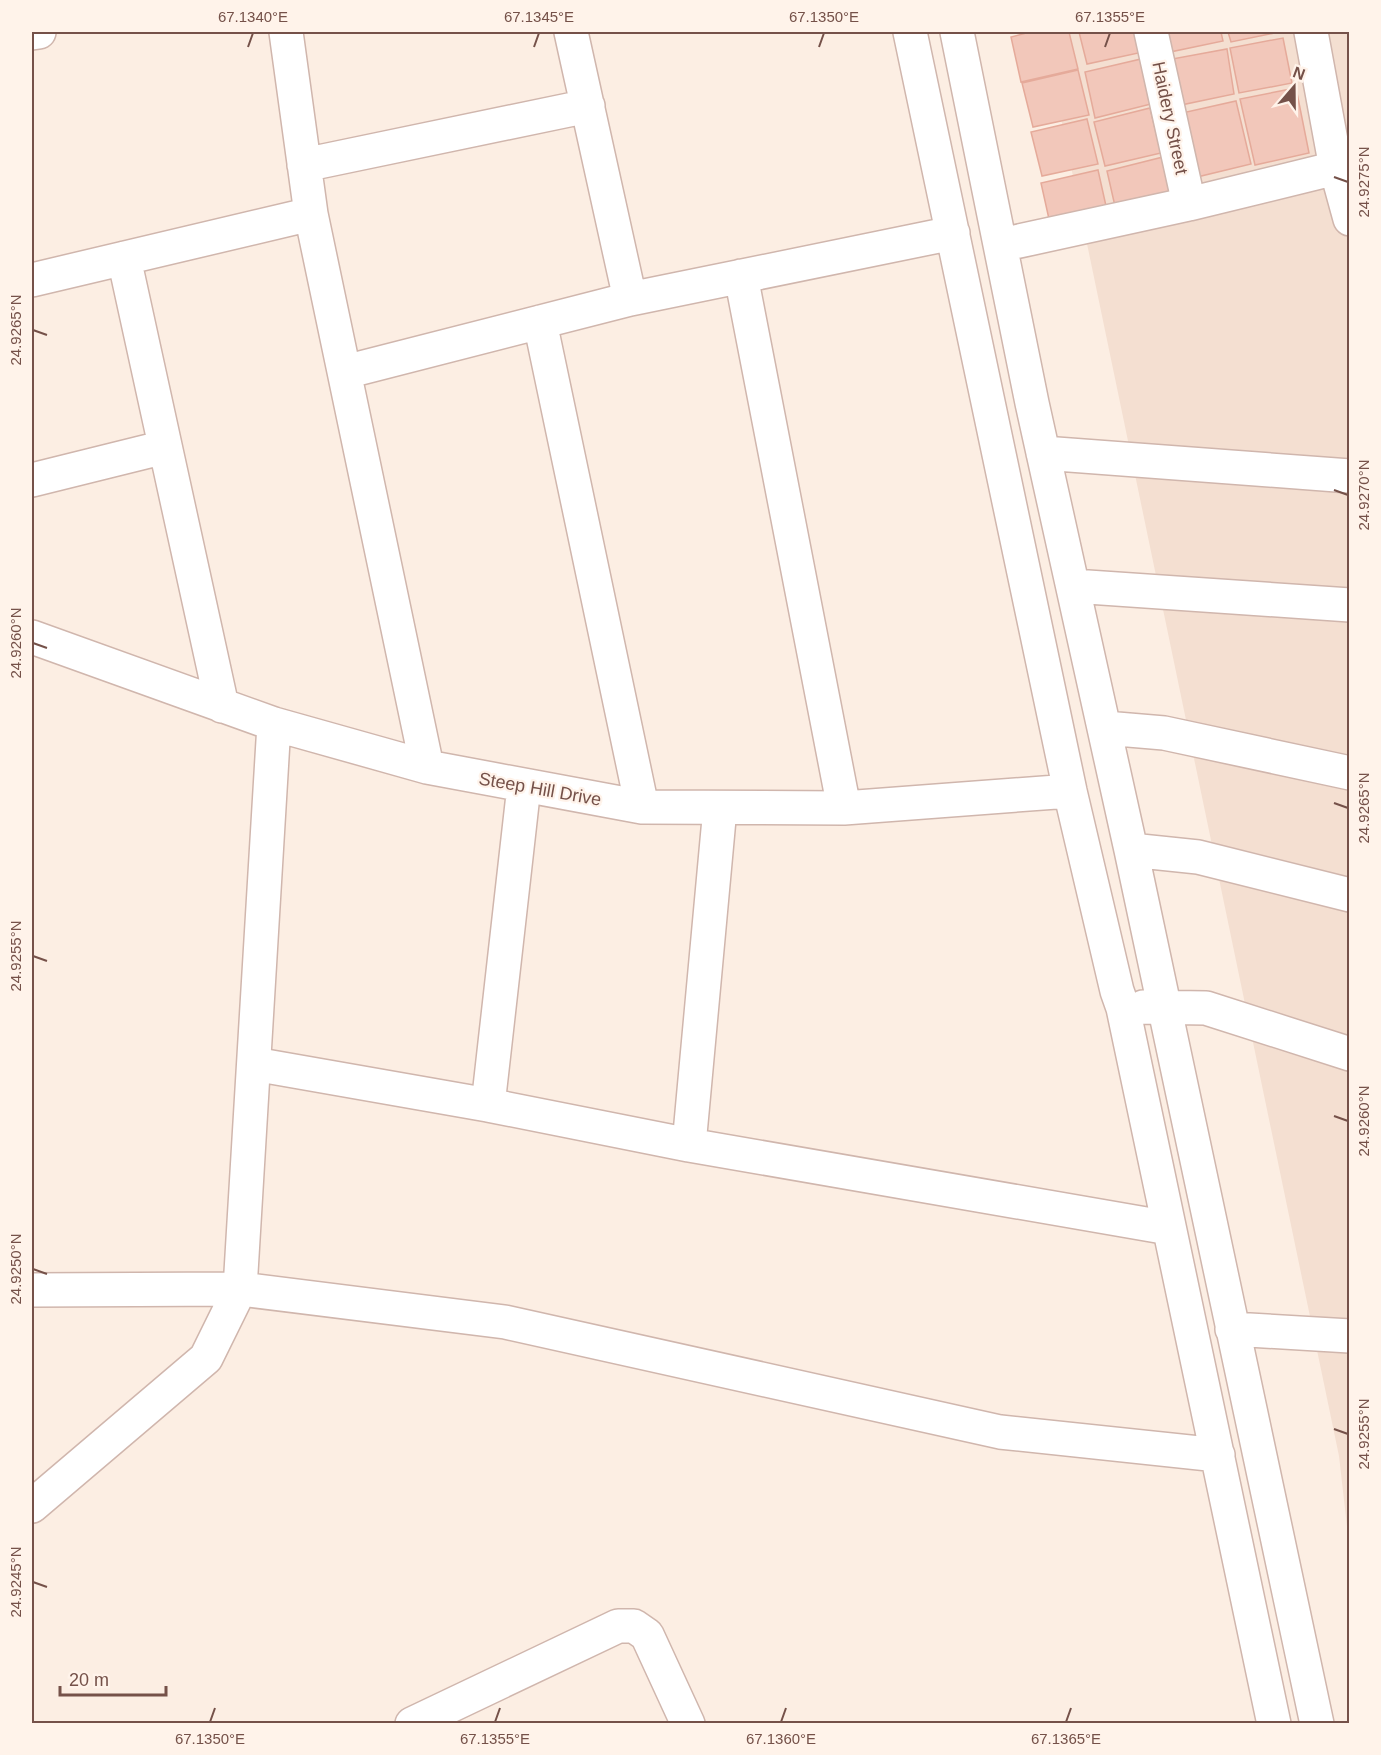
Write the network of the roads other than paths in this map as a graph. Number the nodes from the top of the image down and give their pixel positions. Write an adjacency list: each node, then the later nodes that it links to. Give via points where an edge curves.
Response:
1 (39, 32): 8 (street)
2 (286, 32): 10 (street)
3 (571, 32): 9 (street)
4 (910, 32): 15 (street)
5 (957, 32): 16 (street)
6 (1151, 32): 12 (street, Haidery Street)
7 (1311, 32): 11 (street)
8 (32, 33)
9 (588, 106): 10 (street); 20 (street)
10 (304, 165): 13 (street)
11 (1336, 168): 12 (street); 14 (street)
12 (1189, 204): 16 (street)
13 (311, 214): 17 (street); 22 (street)
14 (1350, 219)
15 (953, 232): 18 (street); 36 (street)
16 (1001, 245): 24 (street)
17 (124, 258): 19 (street); 23 (street)
18 (741, 276): 20 (street); 39 (street)
19 (32, 280)
20 (630, 299): 21 (street)
21 (540, 322): 22 (street); 37 (street)
22 (345, 372): 33 (street)
23 (165, 447): 26 (street); 30 (street)
24 (1043, 453): 25 (street); 27 (street)
25 (1350, 476)
26 (32, 480)
27 (1073, 586): 28 (street); 32 (street)
28 (1350, 604)
29 (32, 637): 30 (street, Steep Hill Drive)
30 (222, 706): 31 (street, Steep Hill Drive)
31 (274, 724): 33 (street, Steep Hill Drive); 45 (street)
32 (1105, 728): 34 (street, via 1164,733); 40 (street)
33 (427, 767): 35 (street, Steep Hill Drive)
34 (1350, 773)
35 (524, 786): 37 (street, Steep Hill Drive); 46 (street)
36 (1070, 791): 39 (street, Steep Hill Drive); 43 (street)
37 (642, 807): 38 (street, Steep Hill Drive)
38 (720, 808): 39 (street, Steep Hill Drive); 47 (street)
39 (844, 808)
40 (1131, 850): 41 (street, via 1198,856); 42 (street)
41 (1350, 895)
42 (1164, 1006): 43 (street); 44 (street, via 1206,1008); 51 (street)
43 (1123, 1008): 48 (street)
44 (1350, 1054)
45 (254, 1064): 46 (street); 49 (street)
46 (488, 1105): 47 (street)
47 (689, 1145): 48 (street)
48 (1169, 1228): 53 (street)
49 (240, 1289): 50 (street); 53 (street, via 505,1322 1000,1432); 54 (street, via 206,1358)
50 (32, 1290)
51 (1232, 1329): 52 (street); 58 (street)
52 (1350, 1336)
53 (1218, 1455): 57 (street)
54 (32, 1506)
55 (412, 1724): 56 (street, via 618,1626 634,1626 647,1635)
56 (688, 1724)
57 (1274, 1724)
58 (1317, 1724)

